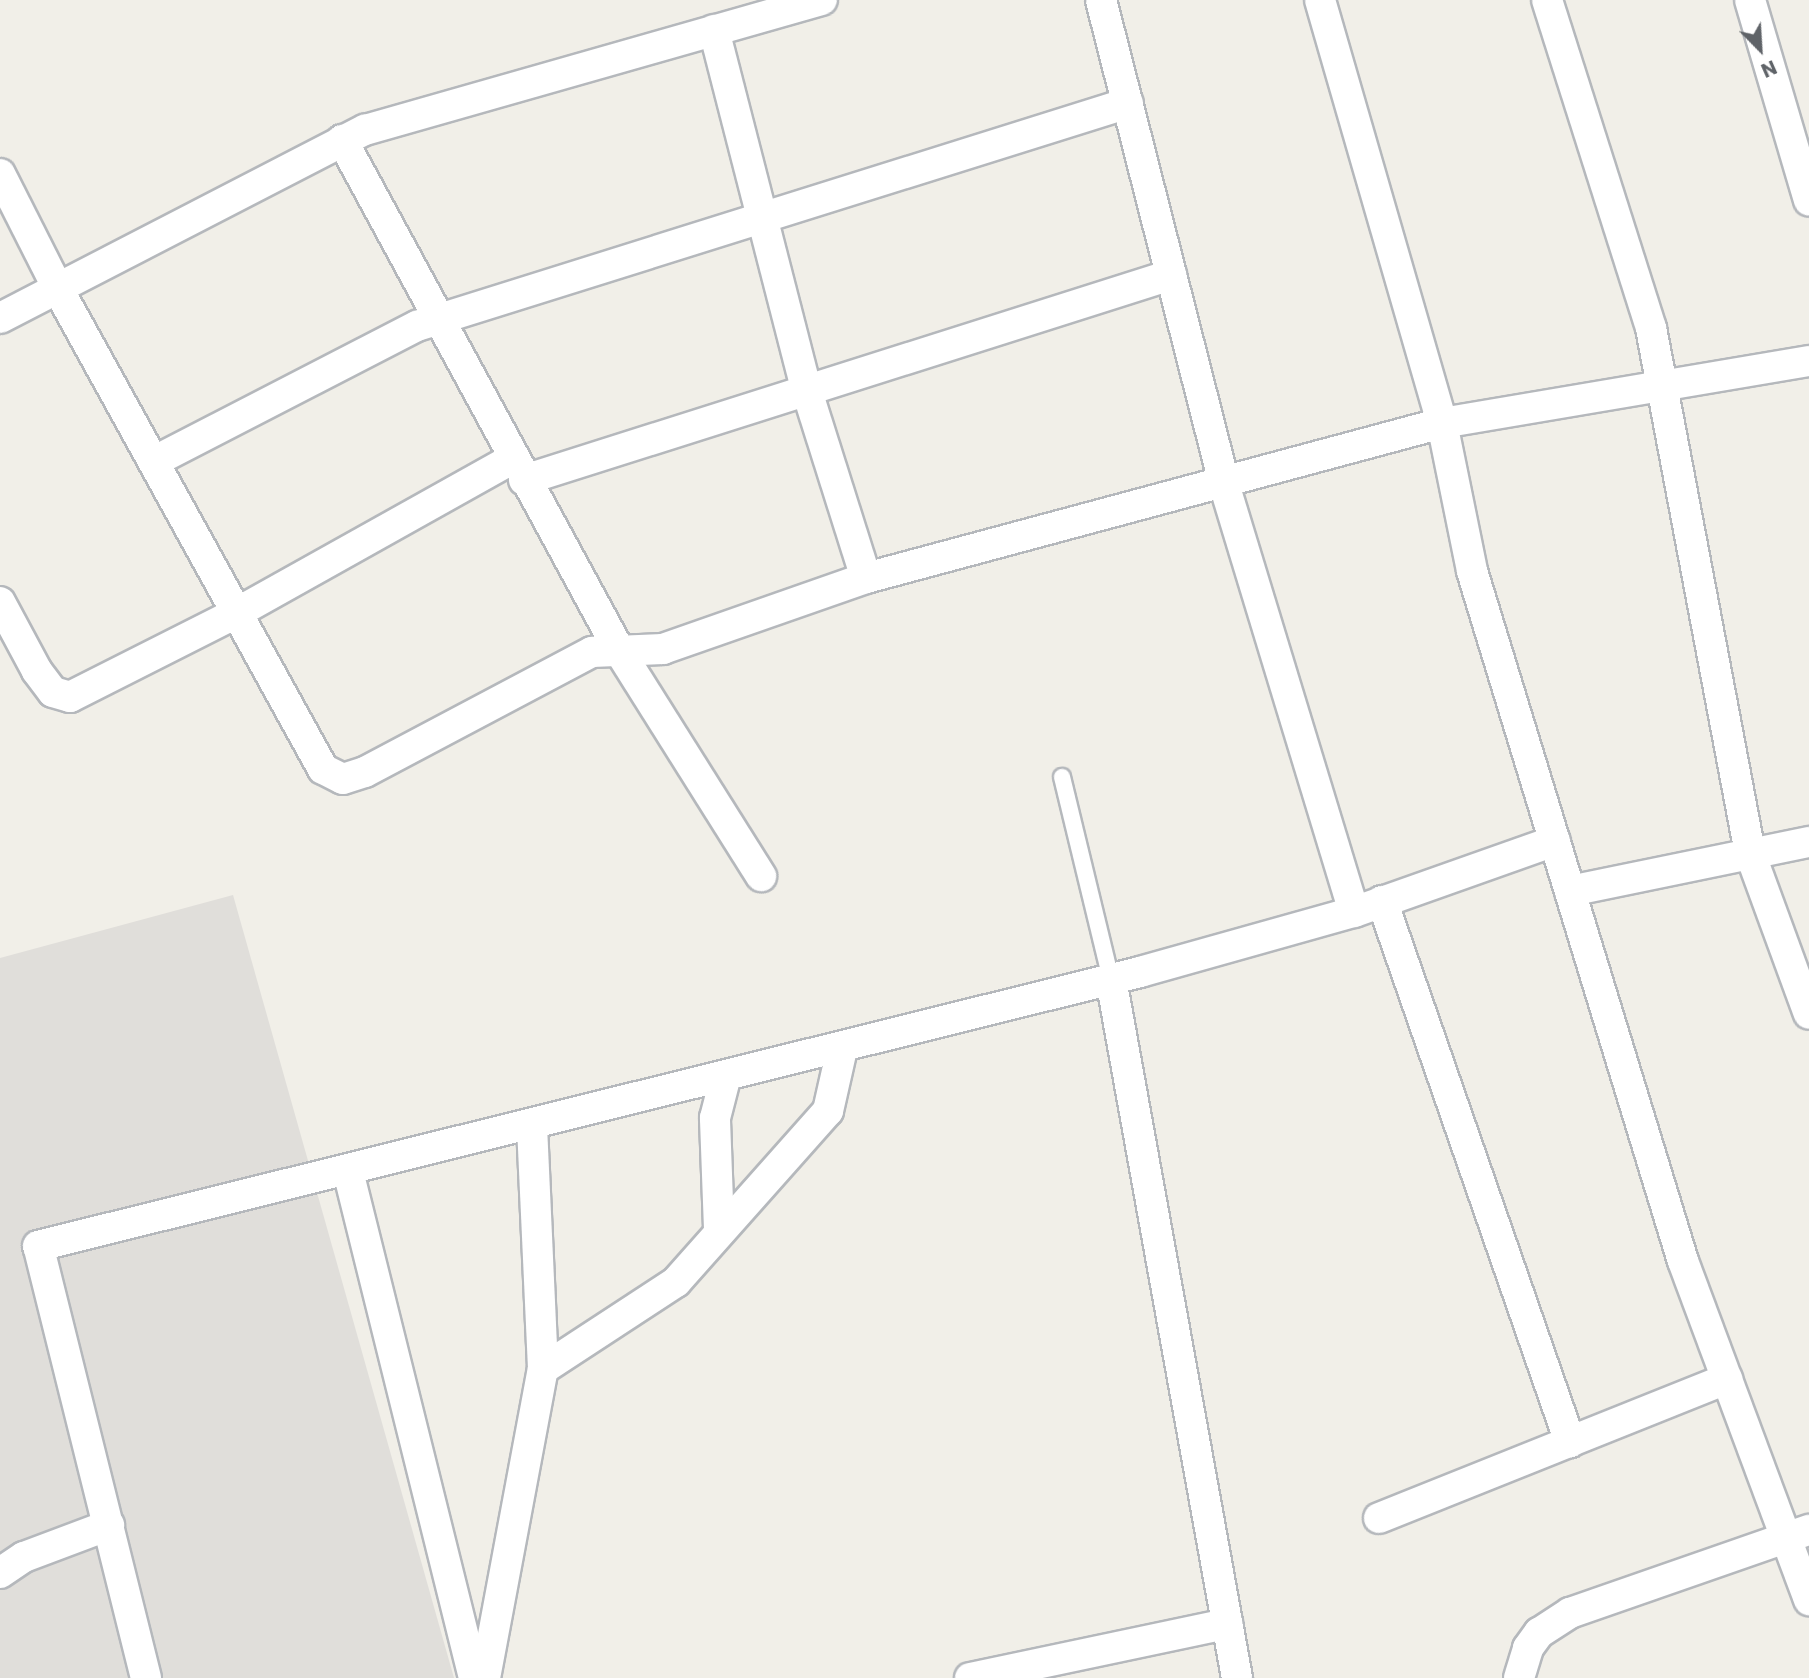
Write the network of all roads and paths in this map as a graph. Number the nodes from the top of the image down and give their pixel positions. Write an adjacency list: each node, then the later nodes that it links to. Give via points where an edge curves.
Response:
1 (822, 0): 6 (street)
2 (1101, 0): 8 (street)
3 (1320, 0): 20 (street)
4 (1547, 0): 18 (street, via 1651,328)
5 (1750, 0): 11 (street)
6 (772, 7): 7 (street)
7 (714, 30): 9 (street); 12 (street)
8 (1128, 103): 12 (street); 13 (street)
9 (342, 140): 14 (street); 15 (street)
10 (0, 174): 14 (street)
11 (1809, 200)
12 (760, 221): 15 (street); 19 (street)
13 (1171, 275): 19 (street); 23 (street)
14 (58, 289): 16 (street); 21 (street)
15 (442, 317): 21 (street, via 400,333); 22 (street)
16 (0, 318)
17 (1809, 362): 18 (street)
18 (1664, 384): 20 (street); 31 (street)
19 (807, 391): 22 (street); 24 (street)
20 (1442, 423): 23 (street); 29 (street, via 1472,572)
21 (155, 461): 26 (street)
22 (518, 469): 26 (street); 27 (street)
23 (1224, 484): 24 (street); 35 (street)
24 (866, 578): 27 (street, via 663,649)
25 (0, 602): 26 (street, via 37,671 53,692 70,698)
26 (240, 611): 27 (street, via 323,769 342,779 365,772 592,652)
27 (620, 652): 32 (street)
28 (1062, 777): 36 (lane)
29 (1555, 841): 33 (street); 34 (street)
30 (1809, 842): 31 (street)
31 (1750, 853): 33 (street); 37 (street)
32 (761, 876)
33 (1570, 891): 44 (street, via 1683,1262)
34 (1382, 901): 35 (street); 45 (street)
35 (1354, 912): 36 (street)
36 (1111, 979): 38 (street); 51 (street)
37 (1809, 1014)
38 (842, 1049): 39 (street); 42 (street, via 828,1111)
39 (725, 1079): 40 (street); 42 (street, via 715,1118)
40 (533, 1126): 41 (street); 43 (street)
41 (348, 1171): 47 (street, via 38,1246); 54 (street)
42 (719, 1229): 43 (street, via 676,1282)
43 (543, 1369): 55 (street)
44 (1727, 1379): 45 (street); 48 (street)
45 (1570, 1442): 46 (street)
46 (1379, 1518)
47 (109, 1525): 49 (street, via 24,1557); 53 (street)
48 (1798, 1536): 50 (street); 58 (street, via 1562,1617 1539,1633 1528,1648)
49 (0, 1573)
50 (1809, 1600)
51 (1227, 1624): 52 (street); 57 (street)
52 (1042, 1671): 56 (street)
53 (146, 1678)
54 (474, 1678)
55 (485, 1678)
56 (970, 1678)
57 (1237, 1678)
58 (1519, 1678)

